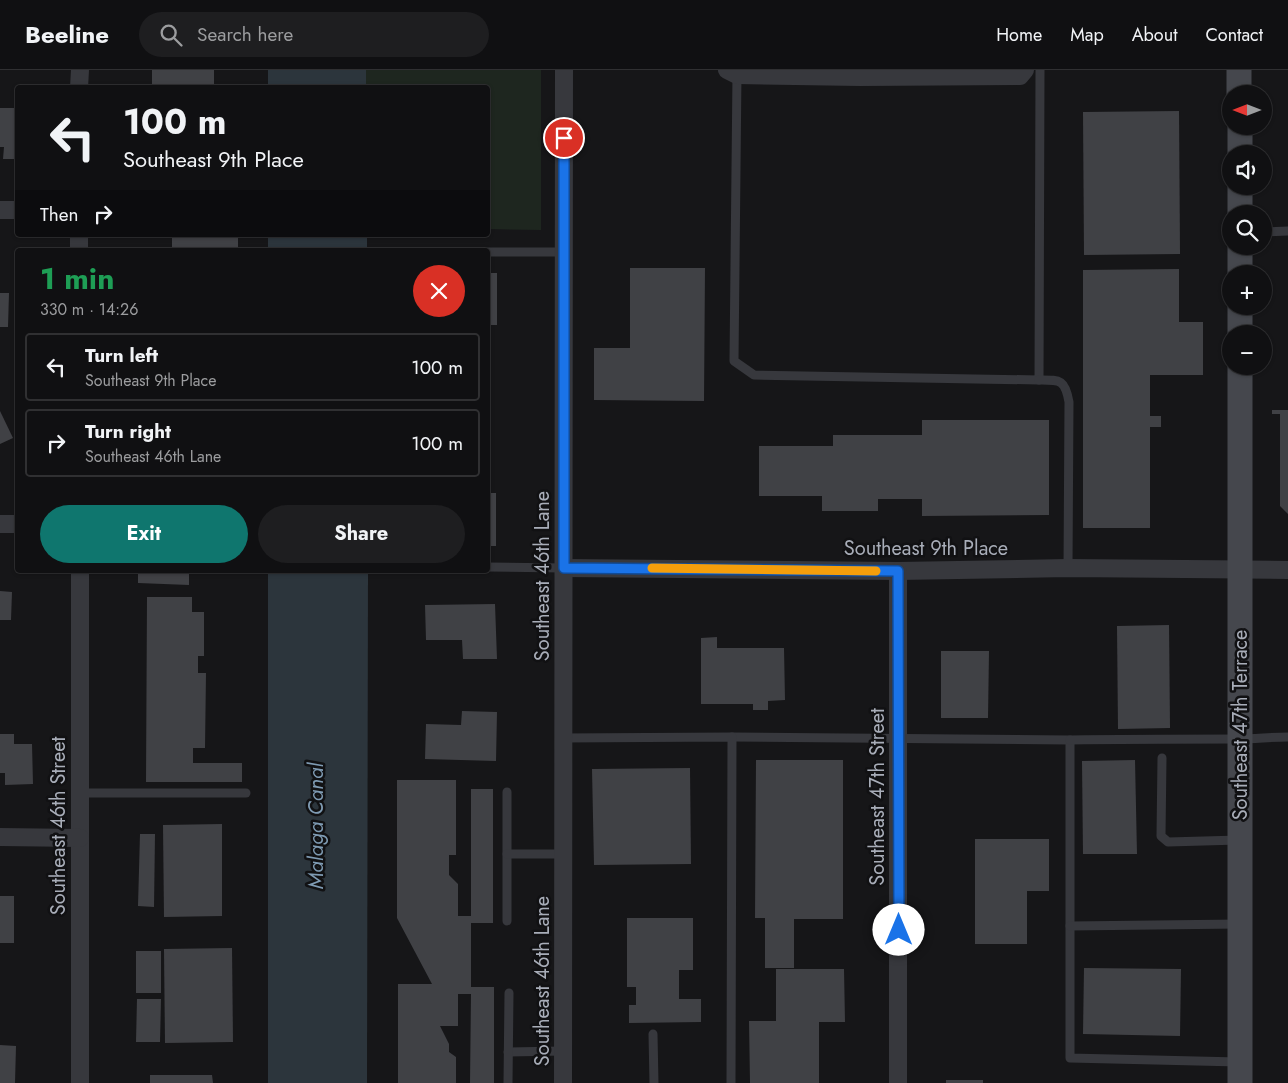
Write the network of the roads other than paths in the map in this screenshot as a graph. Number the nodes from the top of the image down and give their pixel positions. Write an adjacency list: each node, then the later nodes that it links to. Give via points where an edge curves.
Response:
1 (80, 70): 9 (street)
2 (564, 70): 16 (street, Southeast 46th Lane)
3 (1025, 70): 7 (street, via 1020,76)
4 (1040, 70): 18 (lane)
5 (1240, 70): 10 (street)
6 (734, 72): 8 (street); 18 (lane, via 734,361 754,375)
7 (915, 73): 8 (street)
8 (860, 74)
9 (79, 85)
10 (1240, 85)
11 (0, 210): 12 (street)
12 (15, 210)
13 (1288, 231): 14 (lane)
14 (1272, 232)
15 (490, 252): 16 (lane)
16 (564, 252): 22 (street, Southeast 46th Lane)
17 (1240, 375): 24 (street, Southeast 47th Terrace)
18 (1039, 380): 23 (lane, via 1058,381 1064,385 1069,402)
19 (0, 524): 20 (street)
20 (15, 524)
21 (490, 568): 22 (lane)
22 (564, 568): 26 (street, Southeast 9th Place); 30 (street, Southeast 46th Lane)
23 (1068, 568): 24 (street, Southeast 9th Place); 26 (street, Southeast 9th Place)
24 (1240, 570): 25 (street, Southeast 9th Place); 32 (street, Southeast 47th Terrace)
25 (1288, 570)
26 (898, 571): 31 (street, Southeast 47th Street)
27 (80, 573): 36 (street, Southeast 46th Street)
28 (732, 737): 30 (lane); 31 (lane); 55 (lane)
29 (1288, 737): 32 (lane)
30 (562, 738): 42 (street, Southeast 46th Lane)
31 (898, 739): 33 (lane); 56 (street, Southeast 47th Street)
32 (1240, 739): 33 (lane); 40 (street, Southeast 47th Terrace)
33 (1070, 740): 45 (lane)
34 (1162, 758): 40 (lane, via 1161,836 1168,842)
35 (507, 792): 41 (lane)
36 (80, 793): 37 (lane); 39 (street, Southeast 46th Street)
37 (246, 793)
38 (0, 837): 39 (street)
39 (80, 838): 51 (street, Southeast 46th Street)
40 (1240, 840): 44 (street, Southeast 47th Terrace)
41 (507, 854): 42 (lane); 43 (lane)
42 (563, 854): 48 (street, Southeast 46th Lane)
43 (507, 921)
44 (1240, 924): 45 (lane); 50 (street, Southeast 47th Terrace)
45 (1070, 926): 50 (lane, via 1070,1058)
46 (509, 993): 49 (lane)
47 (653, 1034): 54 (lane)
48 (563, 1051): 49 (lane); 53 (street, Southeast 46th Lane)
49 (508, 1052): 52 (lane)
50 (1240, 1072)
51 (80, 1083)
52 (508, 1083)
53 (563, 1083)
54 (654, 1083)
55 (731, 1083)
56 (898, 1083)

